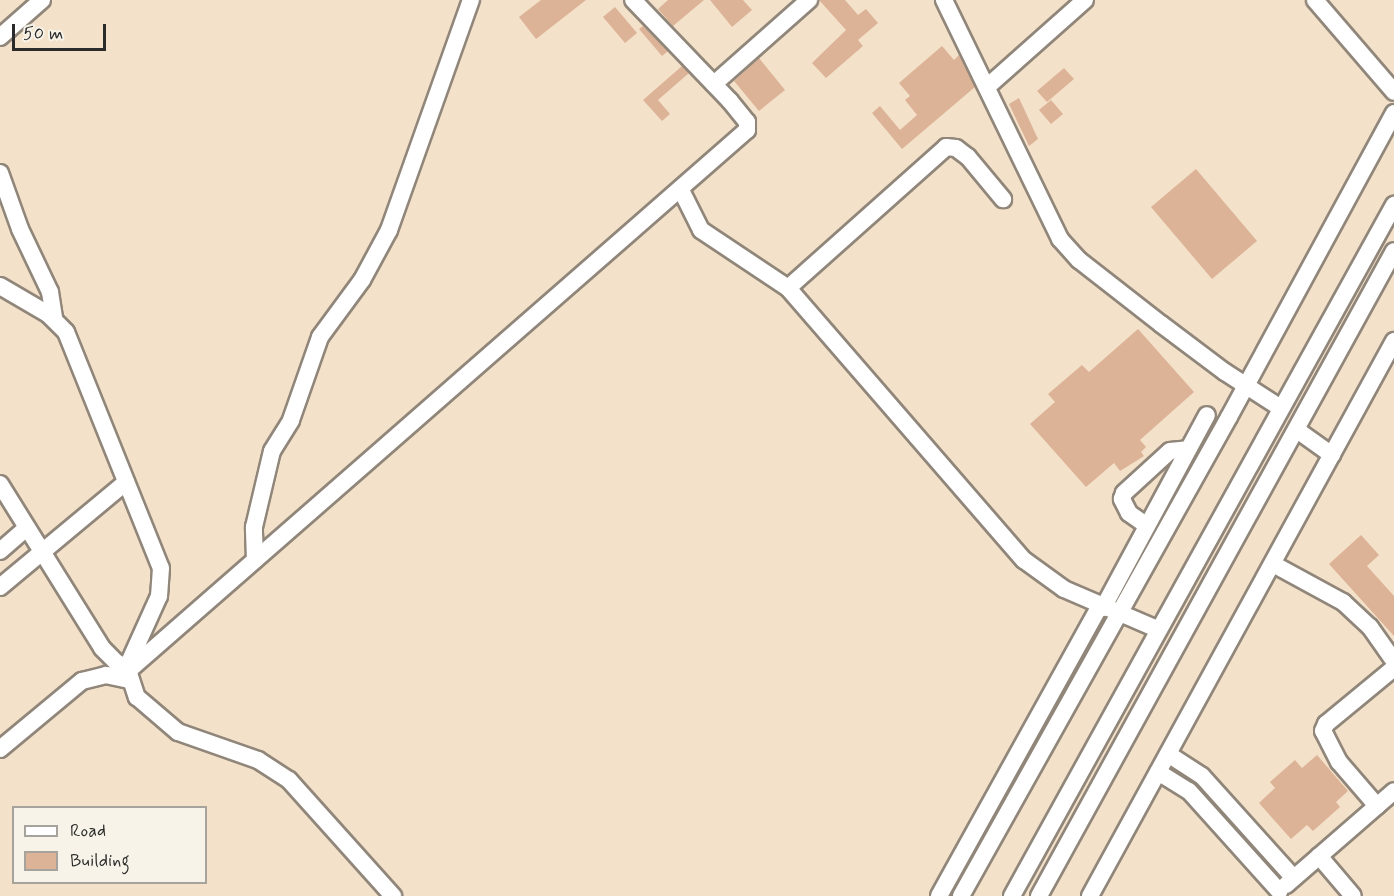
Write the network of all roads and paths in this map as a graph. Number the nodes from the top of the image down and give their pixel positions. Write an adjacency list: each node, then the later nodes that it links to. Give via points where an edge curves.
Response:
1 (42, 0): 8 (street)
2 (471, 0): 34 (street, via 390,230 362,280 320,337 291,420 272,451 254,527)
3 (633, 0): 9 (street)
4 (809, 0): 9 (street)
5 (944, 0): 10 (street)
6 (1085, 0): 10 (street)
7 (1315, 0): 11 (street)
8 (0, 37)
9 (714, 84): 14 (street, via 749,128)
10 (987, 87): 22 (street, via 1052,227 1065,245 1090,269)
11 (1394, 92)
12 (1394, 113): 22 (street)
13 (0, 173): 20 (street, via 20,229 50,292)
14 (681, 190): 19 (street, via 701,230); 34 (street)
15 (1003, 199): 19 (street, via 968,157 956,148 946,147)
16 (1394, 205): 23 (street)
17 (1394, 251): 25 (street)
18 (0, 286): 20 (street)
19 (788, 288): 37 (street, via 1024,560 1049,580)
20 (54, 318): 28 (street, via 70,341)
21 (1394, 340): 27 (street)
22 (1246, 387): 23 (street); 37 (street)
23 (1279, 407): 38 (street)
24 (1207, 415): 26 (street)
25 (1298, 430): 27 (street); 54 (street)
26 (1188, 449): 30 (street); 30 (street, via 1170,451 1124,493 1122,499 1129,513)
27 (1332, 455): 35 (street)
28 (126, 482): 33 (street); 41 (street, via 163,578)
29 (0, 484): 31 (street)
30 (1146, 525): 37 (street)
31 (26, 528): 32 (street); 33 (street)
32 (0, 551)
33 (40, 553): 36 (street); 41 (street, via 102,648)
34 (255, 560): 41 (street)
35 (1274, 564): 39 (street, via 1343,602 1370,627); 43 (street)
36 (0, 587)
37 (1107, 610): 38 (street); 51 (street); 52 (street)
38 (1157, 629): 53 (street)
39 (1394, 661)
40 (1394, 668): 46 (street, via 1326,724 1323,731 1334,756)
41 (128, 673): 42 (street, via 82,681); 50 (street, via 148,710 178,732 258,760 289,780)
42 (0, 749)
43 (1168, 754): 44 (street); 48 (street, via 1202,776)
44 (1158, 772): 49 (street, via 1186,788); 55 (street)
45 (1394, 791): 46 (street)
46 (1377, 806): 47 (street)
47 (1319, 856): 48 (street); 56 (street)
48 (1294, 878): 49 (street)
49 (1276, 894)
50 (393, 896)
51 (939, 896)
52 (961, 896)
53 (1012, 896)
54 (1039, 896)
55 (1090, 896)
56 (1353, 896)

